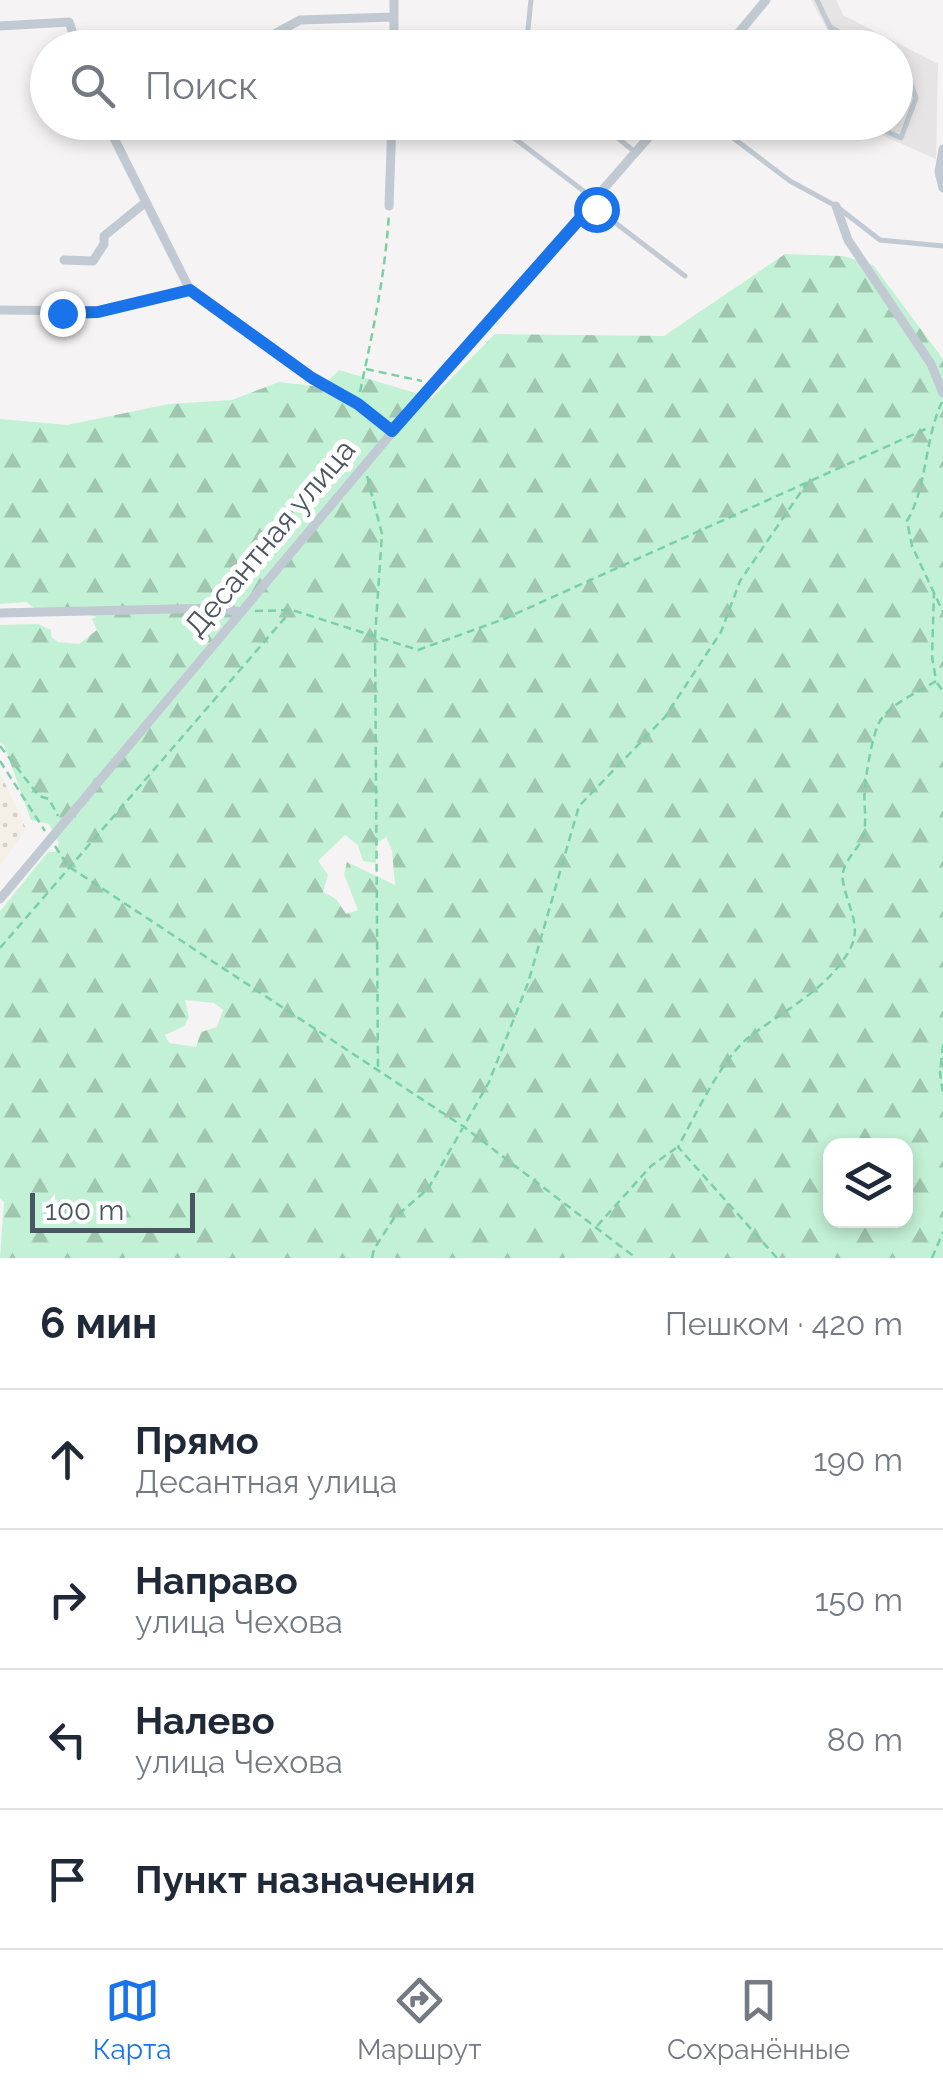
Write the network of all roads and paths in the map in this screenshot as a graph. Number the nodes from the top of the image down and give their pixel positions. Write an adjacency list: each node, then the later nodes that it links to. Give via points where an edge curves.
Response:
1 (394, 0): 5 (street)
2 (532, 0): 10 (lane)
3 (766, 0): 11 (street)
4 (817, 0): 12 (lane)
5 (393, 17): 8 (street, via 300,20); 9 (street)
6 (0, 26): 7 (street, via 68,22)
7 (71, 30)
8 (281, 30)
9 (393, 30)
10 (528, 30)
11 (741, 30)
12 (836, 30)
13 (115, 140): 22 (street)
14 (392, 140): 24 (street)
15 (516, 140): 23 (lane)
16 (620, 140): 20 (lane)
17 (647, 140): 20 (street, Десантная улица)
18 (736, 140): 25 (lane)
19 (943, 148): 21 (street)
20 (636, 153): 23 (street, Десантная улица)
21 (943, 188)
22 (146, 202): 27 (street, via 104,236 92,261); 29 (street)
23 (594, 203): 28 (lane); 32 (street, Десантная улица)
24 (390, 206): 31 (path)
25 (836, 206): 26 (lane, via 880,240); 33 (street, via 848,240 931,364)
26 (943, 246)
27 (64, 260)
28 (685, 276)
29 (190, 290): 30 (street, via 98,312); 34 (street)
30 (0, 310)
31 (365, 369): 32 (path, via 422,380); 34 (path)
32 (427, 391): 36 (street, Десантная улица)
33 (943, 396): 35 (path)
34 (358, 404): 36 (street)
35 (930, 427): 38 (path); 39 (path, via 918,503 907,521)
36 (392, 431): 37 (street, Десантная улица)
37 (364, 465): 41 (street, Десантная улица); 44 (path, via 382,534)
38 (807, 483): 44 (path, via 436,644 418,650); 57 (path, via 740,581 721,632 666,717 579,806 528,982)
39 (934, 593): 42 (path); 45 (path)
40 (292, 610): 41 (path); 44 (path); 51 (path)
41 (241, 612): 43 (street); 49 (street, Десантная улица)
42 (943, 612)
43 (0, 613)
44 (375, 636): 55 (path)
45 (936, 682): 46 (path); 58 (path, via 880,721 864,792 863,838 842,876 855,926 851,947 820,985 745,1040)
46 (943, 691)
47 (0, 746): 49 (path, via 39,796 49,799)
48 (0, 761): 50 (path)
49 (64, 826): 50 (street, Десантная улица)
50 (51, 840): 51 (path); 52 (street, Десантная улица)
51 (68, 866): 53 (path); 55 (path)
52 (0, 899)
53 (0, 948)
54 (943, 1045): 56 (path)
55 (378, 1071): 57 (path)
56 (943, 1094)
57 (464, 1127): 59 (path); 61 (path, via 428,1189 394,1218)
58 (678, 1147): 59 (path, via 651,1166); 63 (path)
59 (596, 1228): 62 (path)
60 (943, 1232): 64 (path)
61 (372, 1258)
62 (636, 1258)
63 (777, 1258)
64 (932, 1258)

